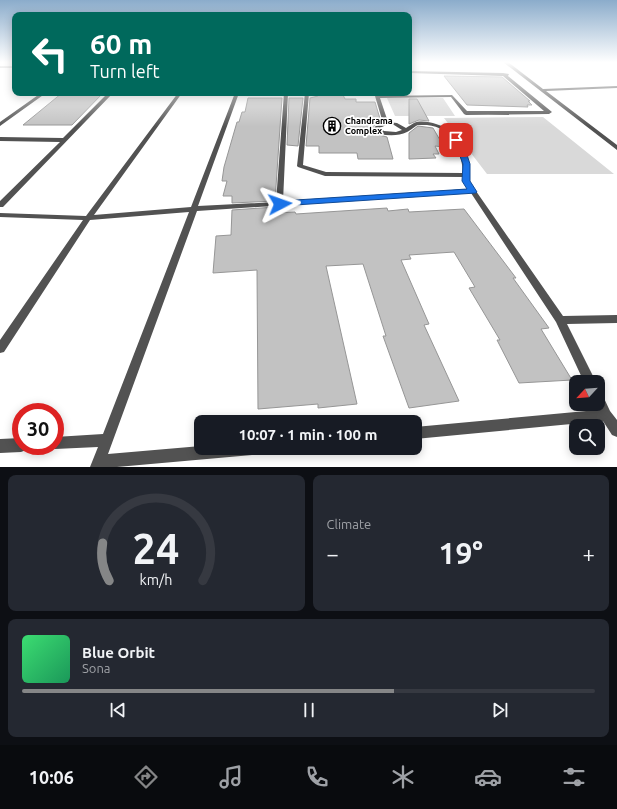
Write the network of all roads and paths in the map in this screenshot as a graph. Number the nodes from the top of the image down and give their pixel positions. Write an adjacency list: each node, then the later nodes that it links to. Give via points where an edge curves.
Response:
1 (515, 84): 11 (street, via 549,112 466,113 452,96 377,97)
2 (534, 84): 4 (street)
3 (617, 87): 4 (street)
4 (542, 90): 16 (street)
5 (40, 96): 12 (street)
6 (108, 96): 15 (street)
7 (178, 96): 23 (street)
8 (236, 96): 21 (street)
9 (286, 96): 19 (street)
10 (307, 96): 17 (street, via 300,166 325,174)
11 (386, 123): 13 (street, via 398,124); 13 (street, via 377,127 382,133 397,134)
12 (0, 124)
13 (406, 130): 17 (street, via 416,124 439,125 461,146)
14 (0, 139): 15 (street)
15 (64, 140): 20 (street)
16 (617, 148)
17 (466, 175): 18 (street, via 466,181)
18 (473, 192): 19 (street); 25 (street)
19 (280, 204): 21 (street)
20 (0, 205)
21 (193, 209): 23 (street); 32 (street)
22 (0, 215): 23 (street)
23 (88, 218): 26 (street)
24 (617, 319): 25 (street)
25 (560, 320): 27 (street)
26 (0, 349)
27 (587, 375)
28 (604, 411): 29 (street)
29 (606, 415): 30 (street); 31 (street)
30 (617, 431)
31 (422, 432)
32 (107, 440): 33 (street); 37 (street)
33 (64, 442)
34 (12, 445): 35 (street)
35 (0, 446)
36 (194, 454): 37 (street)
37 (98, 465)

